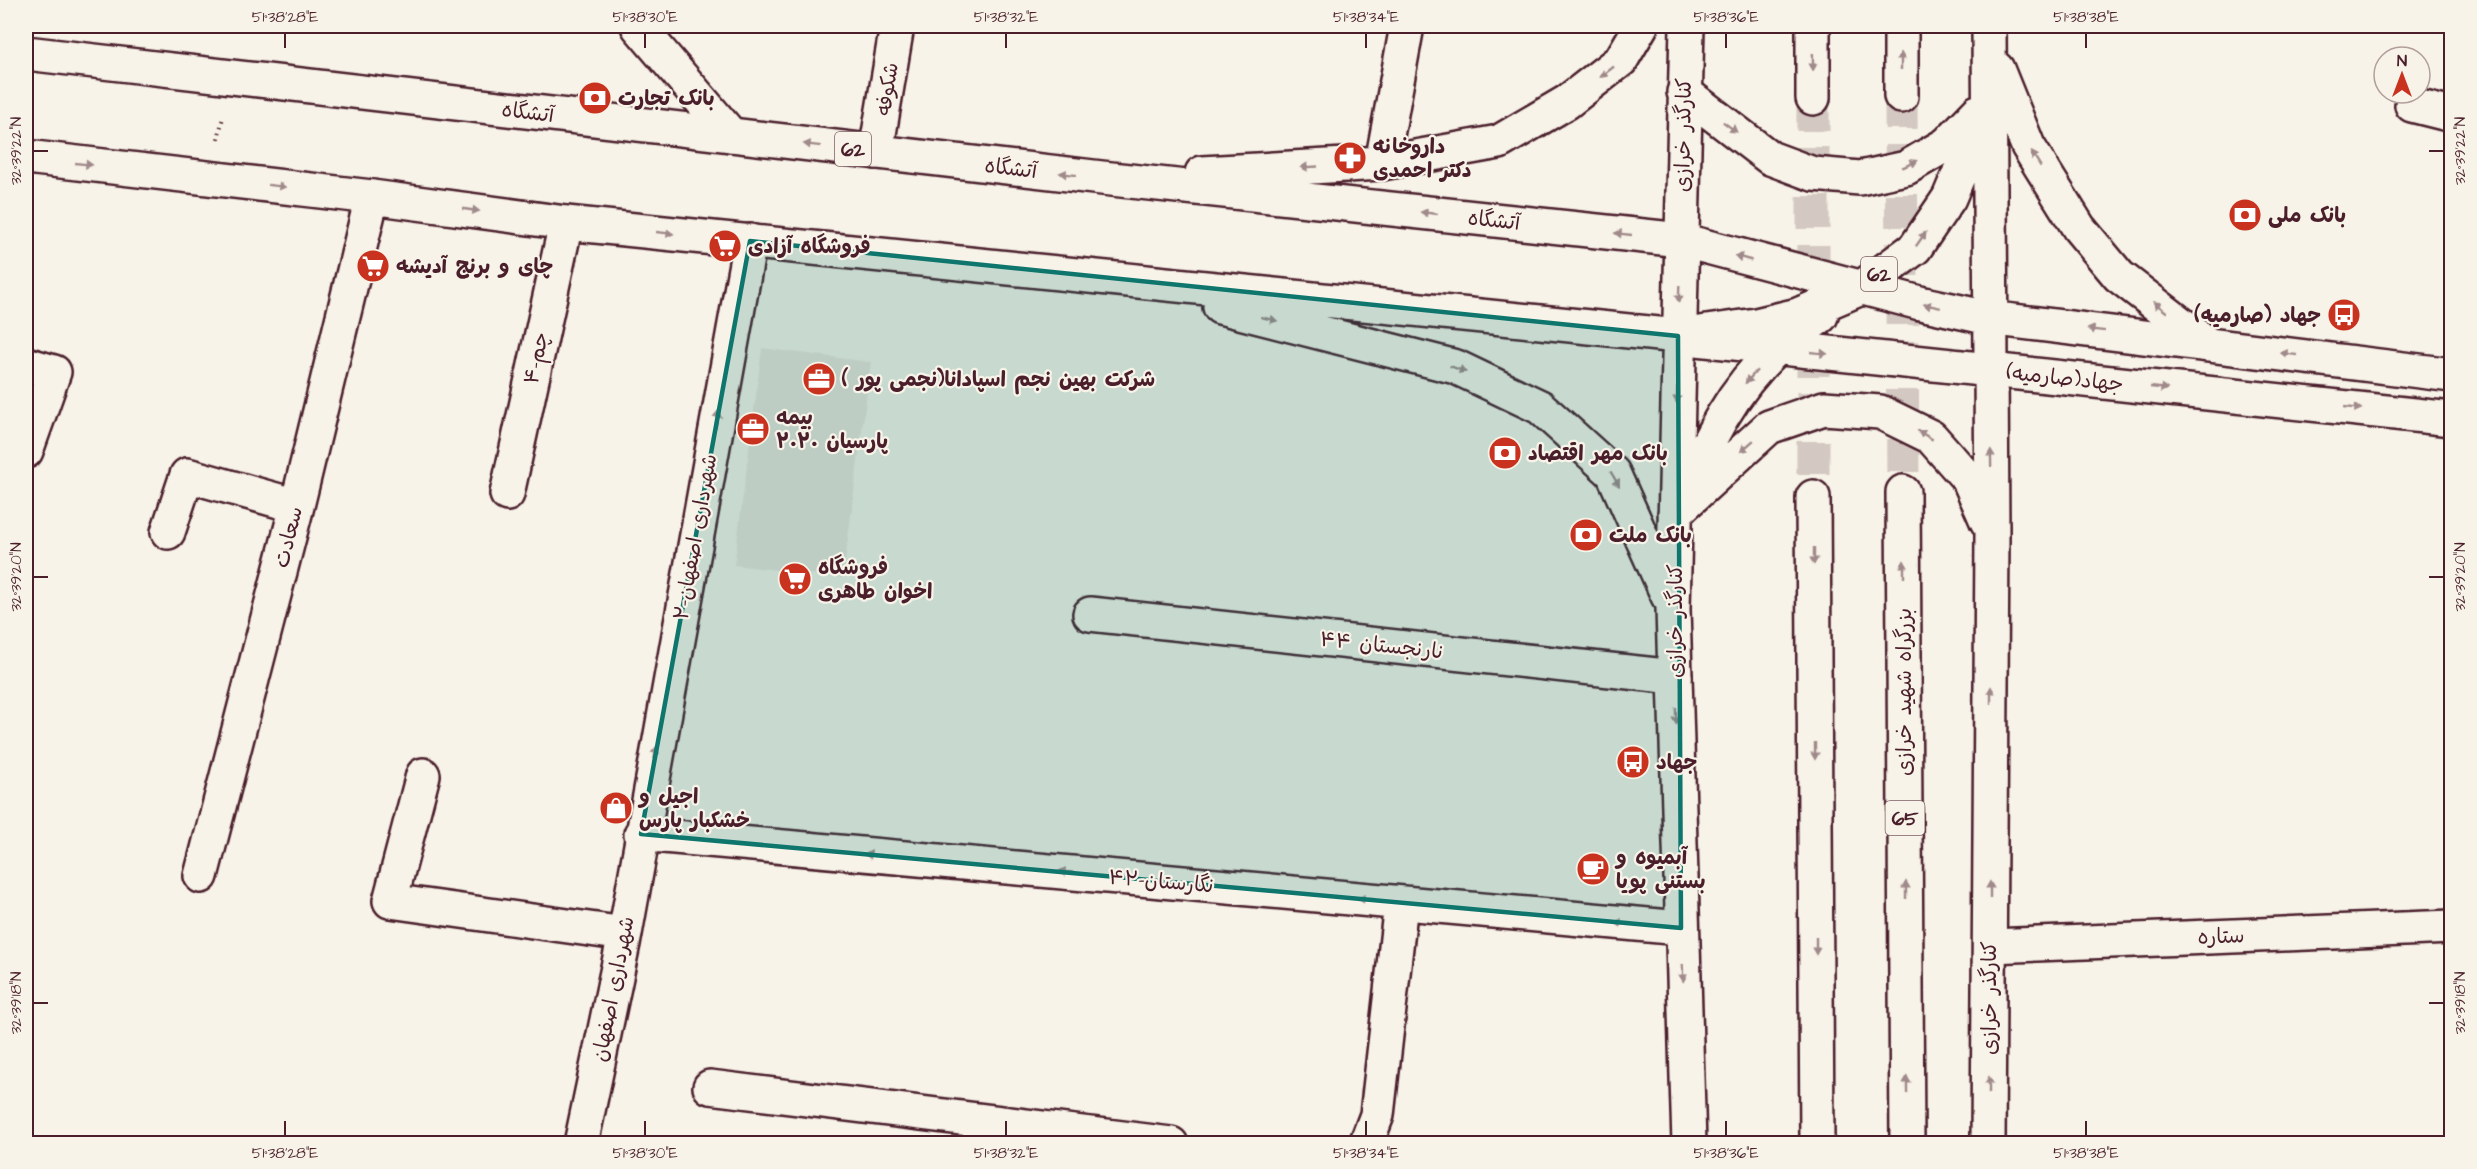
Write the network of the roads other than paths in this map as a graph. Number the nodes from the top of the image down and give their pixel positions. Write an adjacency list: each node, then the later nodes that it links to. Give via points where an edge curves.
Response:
1 (638, 26): 16 (main road)
2 (897, 26): 17 (main road, شکوفه)
3 (1407, 26): 19 (main road)
4 (1641, 26): 19 (main road, one-way to 19, via 1621,60 1568,102 1499,142)
5 (1687, 26): 10 (main road, کنارگذر خرازی)
6 (1813, 26): 12 (main road, one-way to 12)
7 (1901, 26): 11 (main road, one-way to 7)
8 (1989, 37): 13 (main road, کنارگذر خرازی); 29 (main road, one-way to 8, via 2119,276 2079,228 2028,146)
9 (26, 53): 16 (main road, آتشگاه / 62)
10 (1684, 92): 13 (main road, one-way to 13, via 1770,158 1813,174 1860,177 1906,168 1947,144); 23 (main road, کنارگذر خرازی)
11 (1901, 96)
12 (1813, 98)
13 (1991, 98): 26 (main road, 62, one-way to 13, via 1915,248 1944,207); 27 (main road, کنارگذر خرازی)
14 (2412, 105): 15 (main road)
15 (2451, 115)
16 (731, 135): 17 (main road, آتشگاه / 62, one-way to 16)
17 (876, 152): 20 (main road, آتشگاه / 62, one-way to 17)
18 (26, 157): 21 (main road, 62, one-way to 21)
19 (1382, 163): 20 (main road, one-way to 20)
20 (1102, 178): 23 (main road, آتشگاه / 62, one-way to 20)
21 (372, 197): 22 (main road, 62, one-way to 22); 39 (main road, سعادت)
22 (566, 223): 24 (main road, 62, one-way to 24); 37 (main road, ۴-چم)
23 (1681, 240): 26 (main road, آتشگاه / 62, one-way to 23); 28 (main road, کنارگذر خرازی, one-way to 28)
24 (750, 241): 25 (main road, 62); 47 (main road, ۲-شهرداری اصفهان, one-way to 24)
25 (1111, 279): 28 (main road, 62); 43 (main road, one-way to 43, via 1456,367 1540,407 1613,473)
26 (1861, 288): 27 (main road, آتشگاه / 62, one-way to 26); 28 (main road, 62, via 1798,315 1755,326); 30 (main road)
27 (1989, 318): 29 (main road, one-way to 27); 32 (main road, کنارگذر خرازی)
28 (1678, 336): 30 (main road, جهاد(صارمیه)); 40 (main road, کنارگذر خرازی, one-way to 40)
29 (2206, 343): 33 (main road, one-way to 29)
30 (1777, 348): 32 (main road, جهاد(صارمیه), one-way to 32); 40 (main road, one-way to 40, via 1717,423)
31 (26, 364): 35 (main road, via 54,372)
32 (1990, 370): 34 (main road, جهاد(صارمیه), one-way to 34); 42 (main road, کنارگذر خرازی, one-way to 32)
33 (2451, 375)
34 (2451, 419)
35 (26, 451)
36 (1903, 492): 60 (main road, بزرگراه شهید خرازی / 65, one-way to 36)
37 (507, 494)
38 (1813, 497): 59 (main road, one-way to 59)
39 (297, 506): 41 (main road, via 187,475); 48 (main road, سعادت)
40 (1675, 513): 42 (main road, one-way to 40, via 1969,480 1931,437 1880,412 1824,408 1769,427); 43 (main road, کنارگذر خرازی)
41 (168, 532)
42 (1992, 534): 53 (main road, کنارگذر خرازی, one-way to 42)
43 (1673, 609): 45 (main road, کنارگذر خرازی)
44 (1090, 614): 45 (main road, ۴۴ نارنجستان)
45 (1675, 677): 51 (main road, کنارگذر خرازی, one-way to 51)
46 (423, 775): 52 (main road, via 390,901)
47 (641, 834): 49 (main road, ۴۲-نگارستان, one-way to 47); 52 (main road, شهرداری اصفهان)
48 (201, 876)
49 (1401, 903): 51 (main road, ۴۲-نگارستان, one-way to 49); 57 (main road, via 1377,1115)
50 (2451, 927): 53 (main road, ستاره)
51 (1681, 928): 58 (main road, کنارگذر خرازی, one-way to 58)
52 (625, 934): 55 (main road, شهرداری اصفهان)
53 (1990, 946): 61 (main road, کنارگذر خرازی, one-way to 53)
54 (710, 1087): 56 (main road)
55 (581, 1143)
56 (1171, 1143)
57 (1366, 1143)
58 (1689, 1143)
59 (1816, 1143)
60 (1907, 1143)
61 (1988, 1143)

